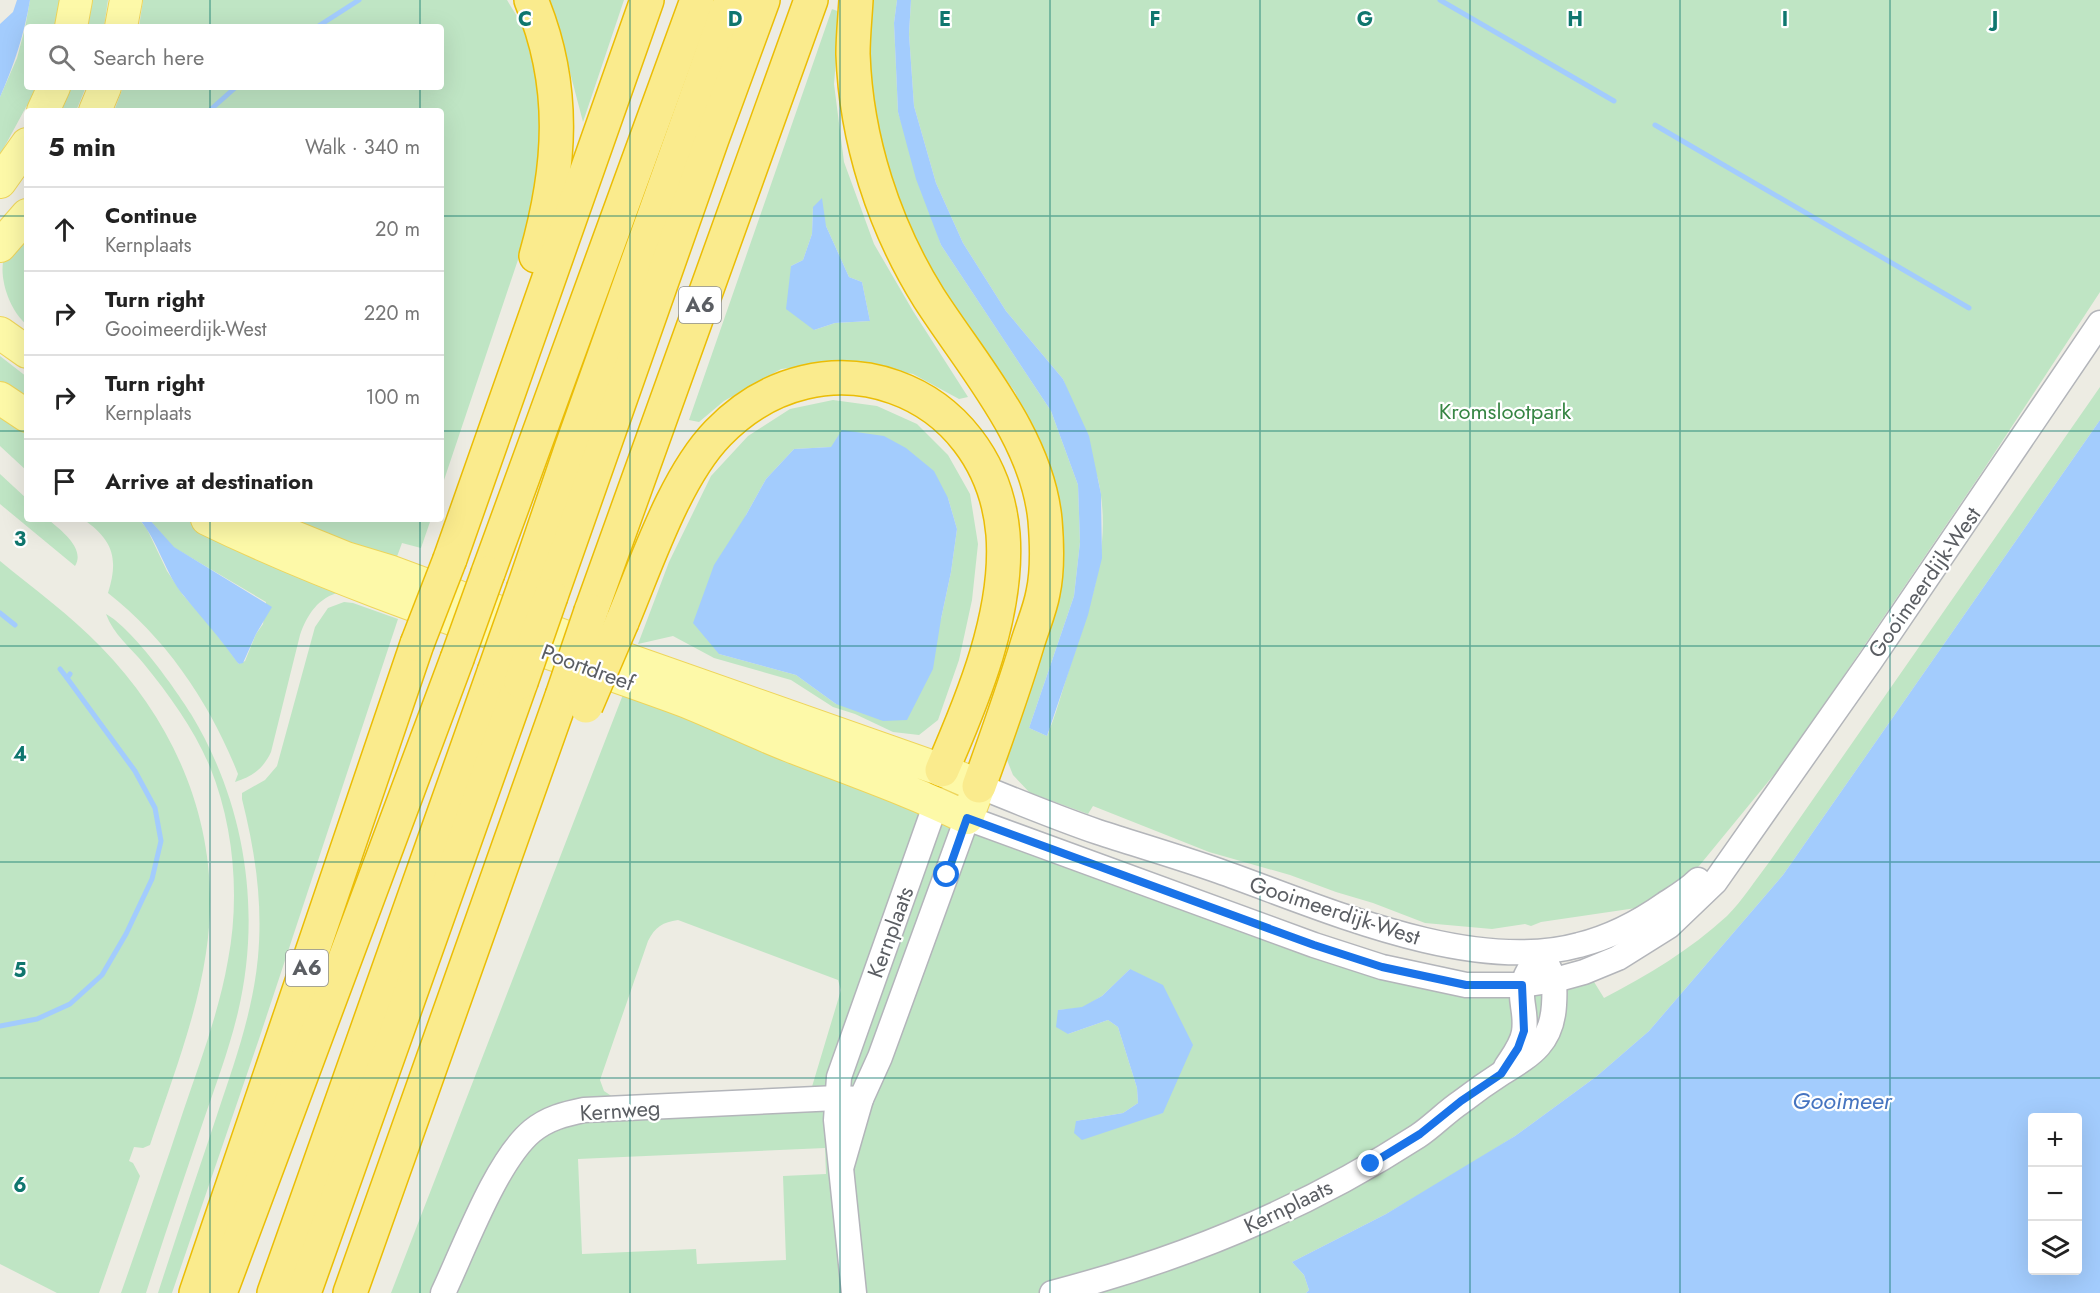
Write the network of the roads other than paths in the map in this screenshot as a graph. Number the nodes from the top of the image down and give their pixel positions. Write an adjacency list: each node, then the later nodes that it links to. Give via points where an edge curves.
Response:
1 (76, 0): 10 (main road)
2 (126, 0): 11 (main road)
3 (531, 0): 27 (highway, A6, via 545,39 556,94 550,203)
4 (646, 0): 27 (highway, A6)
5 (697, 0): 44 (highway, A6, bridge)
6 (731, 0): 28 (highway, A6, via 576,435)
7 (763, 0): 28 (highway, A6)
8 (811, 0): 30 (highway, A6, bridge, via 591,611)
9 (856, 0): 32 (highway, via 853,53 859,114 881,198 899,245 929,297 1017,433 1037,484 1044,518 1043,593)
10 (72, 24)
11 (122, 24)
12 (53, 90): 14 (main road)
13 (104, 90): 15 (main road)
14 (44, 108)
15 (96, 108)
16 (24, 149): 17 (main road)
17 (0, 182)
18 (24, 218): 19 (main road)
19 (0, 246)
20 (2100, 323): 35 (street, Gooimeerdijk-West, via 1877,651)
21 (1, 327): 22 (main road)
22 (24, 349)
23 (0, 398): 24 (main road)
24 (24, 414)
25 (214, 522): 33 (main road, Poortdreef, via 292,558 685,702)
26 (257, 522): 31 (main road, Poortdreef, via 346,558)
27 (442, 557): 43 (highway, A6, bridge, via 417,644)
28 (538, 592): 29 (highway, A6, bridge)
29 (507, 677): 45 (highway, A6); 46 (highway, A6)
30 (574, 701): 31 (highway, A6, bridge, via 622,622 680,490 702,452 735,417 780,390 809,381 860,378 903,390 948,418 966,439 989,481 1002,532 1001,590 989,643); 47 (highway, A6, via 541,757)
31 (942, 770): 32 (main road, Poortdreef); 33 (main road, Kernplaats)
32 (979, 786): 34 (main road, Kernplaats); 36 (street, Gooimeerdijk-West, via 1095,831 1400,935 1473,949)
33 (936, 803): 34 (main road, Poortdreef); 40 (street, Kernplaats, via 847,1051)
34 (967, 818): 38 (street, Gooimeerdijk-West, via 1382,967 1466,985); 41 (street, Kernplaats, via 888,1037)
35 (1744, 838): 36 (street, Gooimeerdijk-West, via 1694,884 1641,921 1578,946); 37 (street, Gooimeerdijk-West, via 1715,882 1669,926 1618,958)
36 (1540, 951): 37 (street); 38 (street)
37 (1555, 980): 38 (street, Gooimeerdijk-West); 39 (street, Kernplaats, via 1553,1014 1547,1034 1527,1058)
38 (1522, 985): 39 (street, Kernplaats, via 1524,1031)
39 (1501, 1074): 50 (street, Kernplaats, via 1420,1134 1311,1196 1223,1237)
40 (837, 1098): 41 (street, Kernweg); 42 (street, Kernplaats); 48 (street, Kernweg, via 584,1110 557,1116 532,1131 504,1166)
41 (861, 1099): 42 (street, Kernplaats)
42 (842, 1165): 49 (street, Kernplaats)
43 (196, 1293)
44 (220, 1293)
45 (274, 1293)
46 (304, 1293)
47 (350, 1293)
48 (443, 1293)
49 (854, 1293)
50 (1052, 1293)

